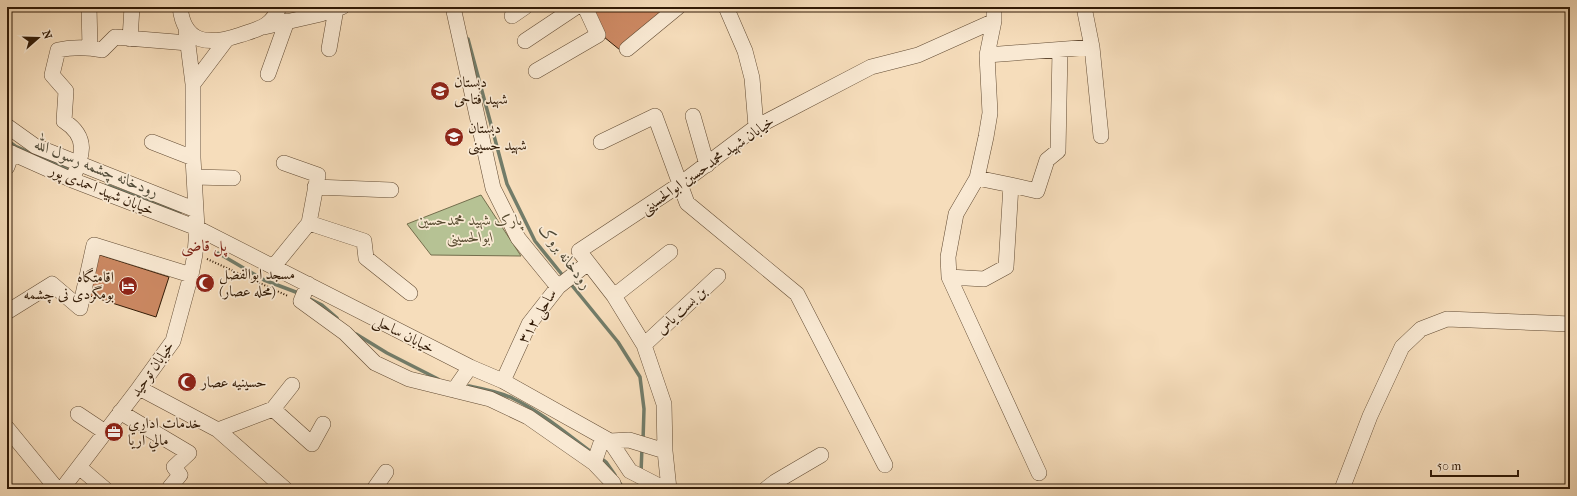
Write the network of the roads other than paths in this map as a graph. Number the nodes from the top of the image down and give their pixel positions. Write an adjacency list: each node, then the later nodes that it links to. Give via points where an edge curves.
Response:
1 (89, 7): 22 (street)
2 (132, 7): 18 (street)
3 (180, 7): 17 (street, خیابان توحید)
4 (279, 7): 16 (street)
5 (305, 7): 13 (street)
6 (453, 7): 57 (street, ساحلی ۳۱۲, via 493,188 518,238)
7 (576, 7): 20 (street)
8 (585, 7): 27 (street, via 598,35)
9 (678, 7): 24 (street)
10 (726, 7): 32 (street, via 745,51 750,71)
11 (1084, 7): 21 (street)
12 (339, 8): 13 (street); 23 (street)
13 (321, 14): 15 (street)
14 (994, 14): 26 (street); 32 (street, خیابان شهید محمدحسین ابوالحسینی, via 918,55 871,67)
15 (287, 21): 16 (street); 28 (street)
16 (264, 27): 19 (street)
17 (187, 36): 18 (street); 19 (street, via 192,34 209,42); 29 (street, خیابان توحید)
18 (130, 39): 22 (street, via 115,37 102,50)
19 (227, 40): 29 (street)
20 (525, 41)
21 (1092, 47): 25 (street); 33 (street)
22 (90, 48): 40 (street, via 58,50 52,75 66,91 64,121 74,127 83,147)
23 (329, 49)
24 (627, 49)
25 (1060, 50): 26 (street); 44 (street, via 1058,151 1047,160 1037,191)
26 (987, 55): 43 (street, via 990,113)
27 (536, 71)
28 (268, 74)
29 (193, 84): 37 (street, خیابان توحید)
30 (693, 116): 39 (street)
31 (7, 126): 40 (street)
32 (756, 127): 39 (street, خیابان شهید محمدحسین ابوالحسینی)
33 (1101, 136)
34 (152, 142): 37 (street)
35 (602, 142): 45 (street, via 655,116)
36 (9, 157): 40 (street, خیابان شهید احمدی پور)
37 (193, 158): 41 (street, خیابان توحید)
38 (284, 163): 46 (street, via 318,175)
39 (707, 165): 45 (street, خیابان شهید محمدحسین ابوالحسینی)
40 (76, 172): 48 (street); 50 (street, خیابان شهید احمدی پور)
41 (194, 177): 42 (street); 48 (street, خیابان توحید)
42 (233, 178)
43 (977, 178): 44 (street); 56 (street, via 956,214 948,257)
44 (1012, 185): 56 (street, via 1006,267 984,279)
45 (679, 186): 52 (street, خیابان شهید محمدحسین ابوالحسینی); 80 (street, via 687,204 798,294)
46 (315, 187): 47 (street); 49 (street)
47 (391, 190)
48 (196, 210): 50 (street, خیابان توحید)
49 (309, 223): 53 (street); 59 (street, via 364,242 366,258)
50 (197, 228): 53 (street, خیابان ساحلی); 54 (street, خیابان توحید)
51 (670, 252): 60 (street)
52 (583, 257): 57 (street, خیابان شهید محمدحسین ابوالحسینی); 60 (street)
53 (274, 266): 58 (street, خیابان ساحلی)
54 (191, 275): 61 (street, via 94,245 80,308 52,284); 67 (street, خیابان توحید, via 173,341)
55 (718, 276): 63 (street, بن بست یاس)
56 (949, 277): 83 (street)
57 (558, 287): 65 (street, ساحلی ۳۱۲, via 529,324)
58 (304, 293): 64 (street, خیابان ساحلی); 64 (street, via 375,363 409,379)
59 (410, 293)
60 (614, 296): 63 (street)
61 (7, 312)
62 (1570, 324): 94 (street, via 1447,319 1421,329 1402,347 1370,416)
63 (644, 345): 77 (street, via 664,404)
64 (461, 379): 65 (street, خیابان ساحلی); 69 (street, via 490,399)
65 (503, 381): 69 (street, خیابان ساحلی)
66 (292, 384): 68 (street)
67 (139, 388): 70 (street, خیابان توحید); 74 (street)
68 (273, 409): 72 (street, via 312,444); 74 (street)
69 (532, 409): 76 (street, خیابان ساحلی); 79 (street)
70 (120, 412): 75 (street, خیابان توحید); 88 (street, via 189,453 174,467 180,475 170,487)
71 (78, 414): 75 (street)
72 (323, 424)
73 (7, 428): 85 (street)
74 (218, 430): 89 (street)
75 (105, 432): 81 (street, خیابان توحید)
76 (607, 439): 77 (street, via 629,440); 79 (street); 84 (street, خیابان ساحلی, via 630,471)
77 (660, 450): 92 (street)
78 (821, 455): 93 (street)
79 (594, 463): 91 (street)
80 (885, 465)
81 (79, 467): 86 (street, خیابان توحید); 87 (street)
82 (386, 472): 90 (street)
83 (1038, 473)
84 (659, 486)
85 (57, 489)
86 (62, 489)
87 (105, 489)
88 (173, 489)
89 (285, 489)
90 (374, 489)
91 (615, 489)
92 (669, 489)
93 (766, 489)
94 (1342, 489)

